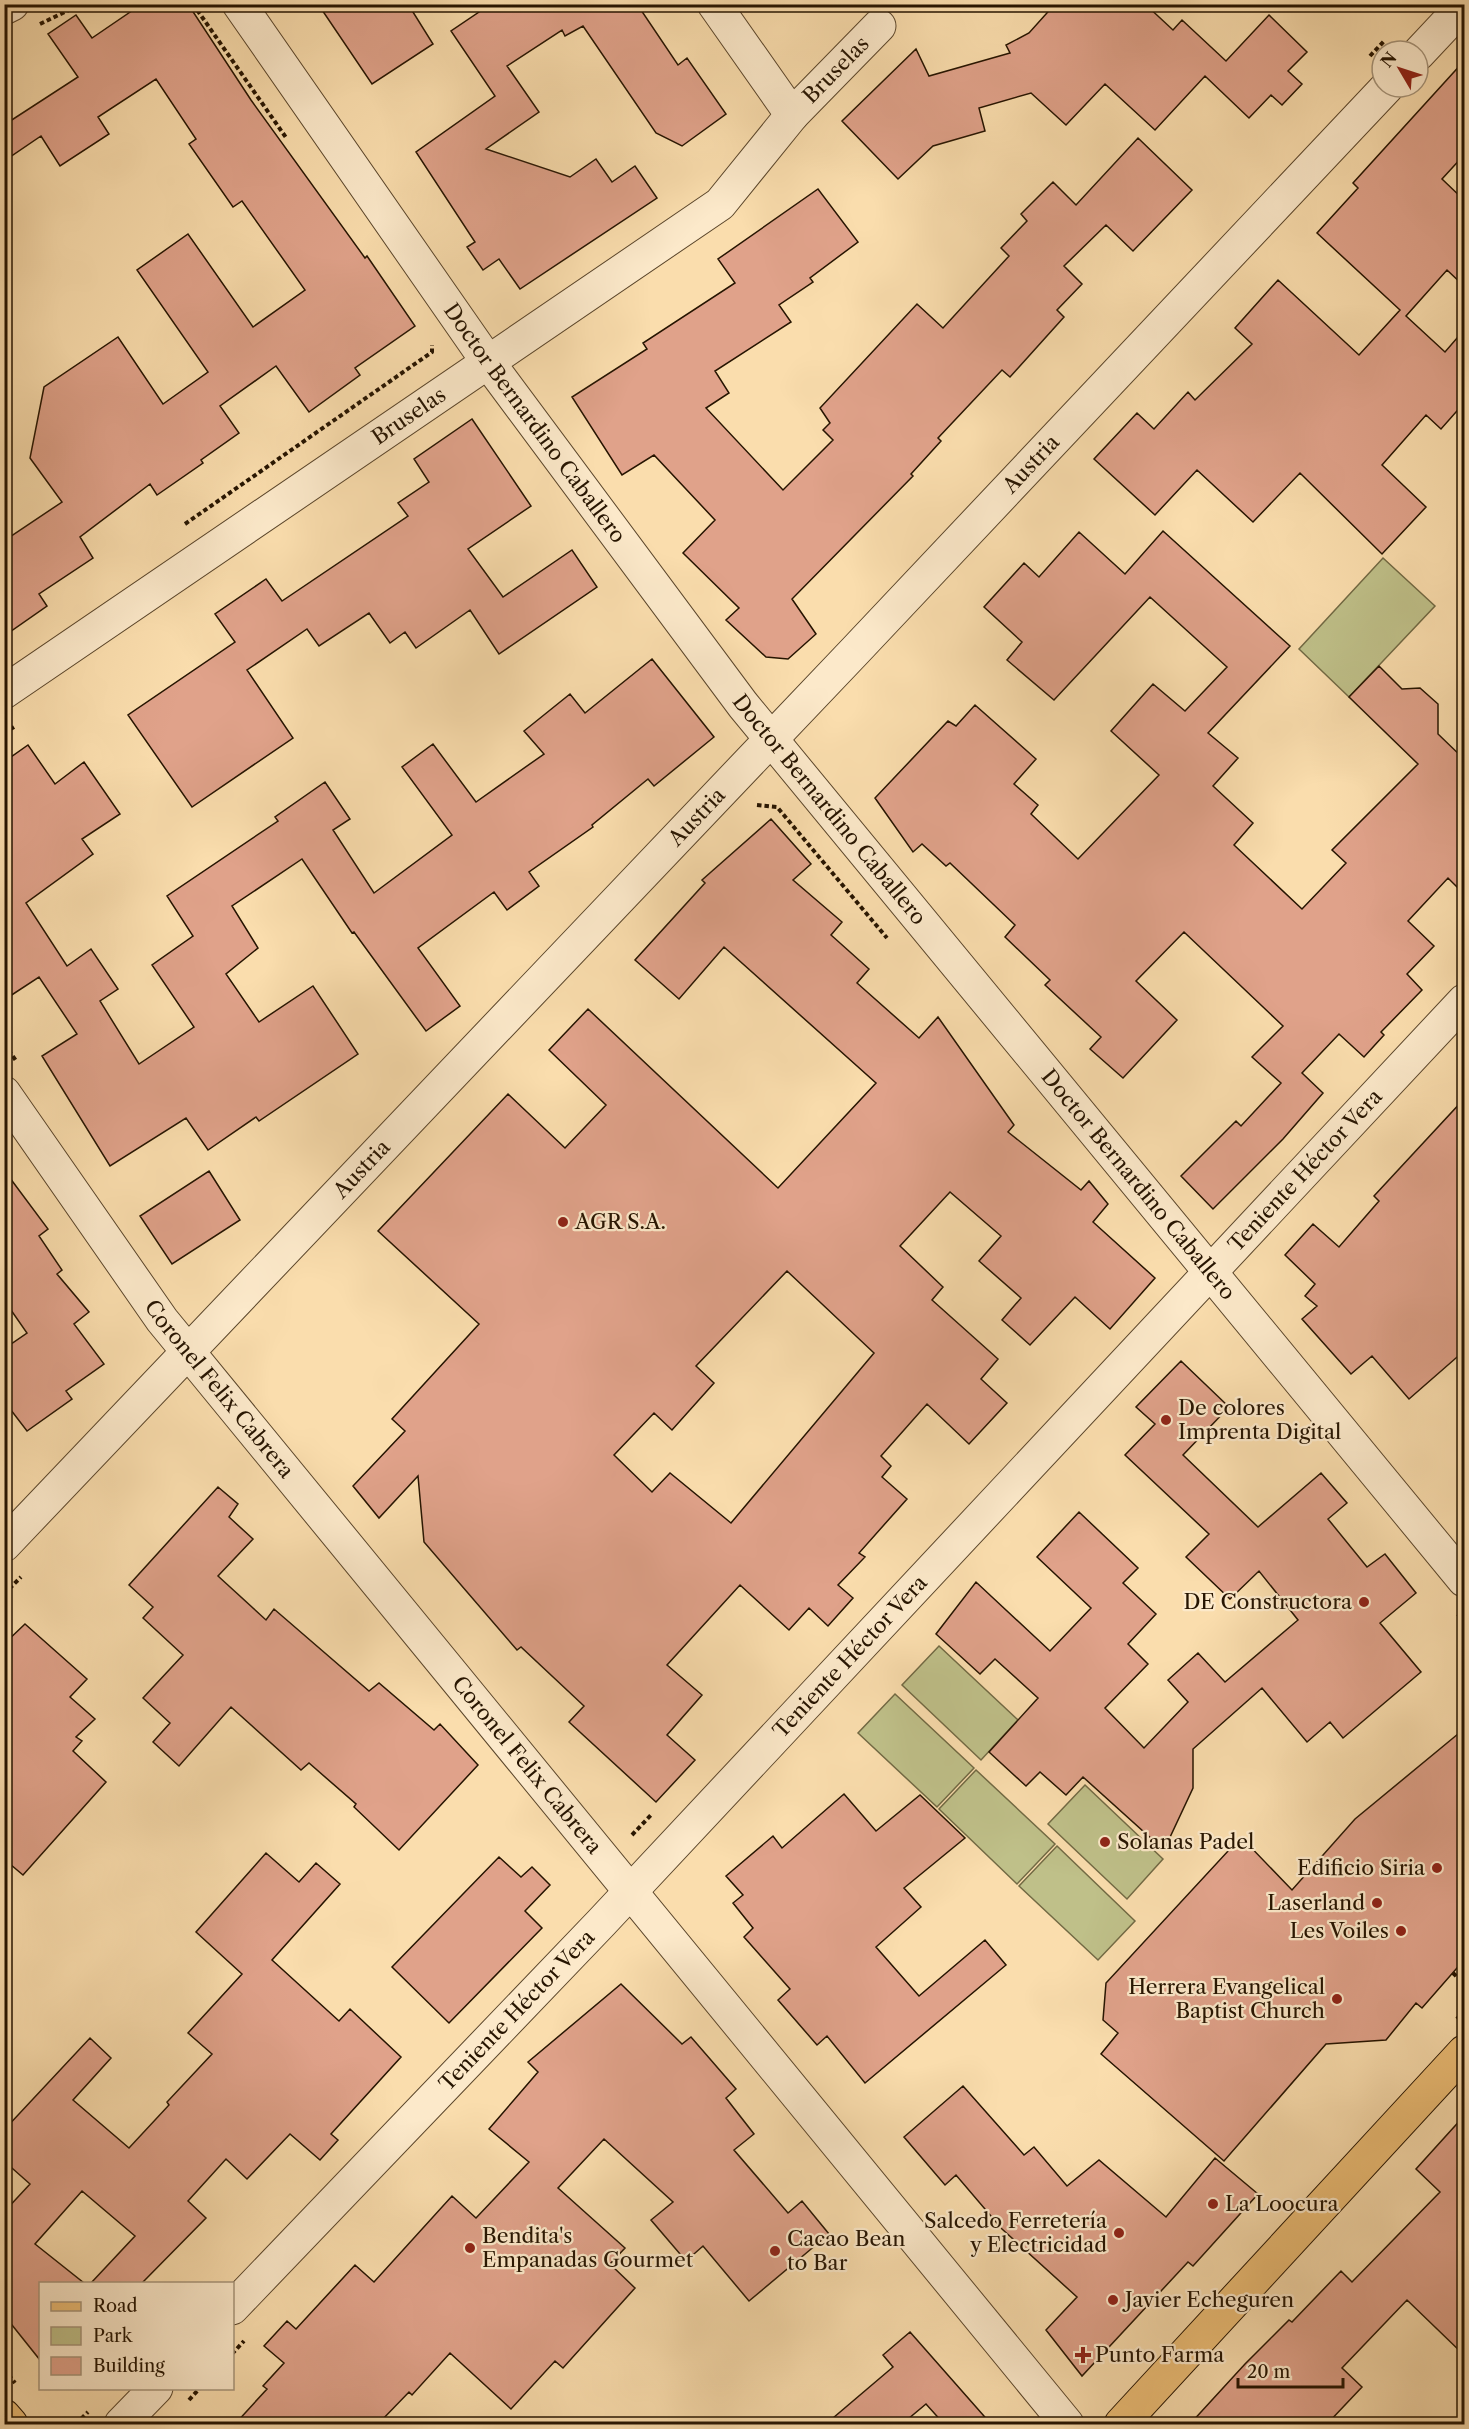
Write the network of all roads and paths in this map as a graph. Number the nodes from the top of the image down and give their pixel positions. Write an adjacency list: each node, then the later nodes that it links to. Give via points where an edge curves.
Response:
1 (12, 4): 5 (street)
2 (238, 4): 11 (street, Doctor Bernardino Caballero)
3 (714, 4): 9 (street, Bruselas)
4 (1464, 5): 7 (street)
5 (4, 8)
6 (879, 26): 9 (street, Bruselas)
7 (1430, 41)
8 (1376, 99): 14 (street, Austria)
9 (792, 115): 11 (street, Bruselas, via 720,204)
10 (432, 345): 12 (path, Bruselas, via 432,352)
11 (488, 362): 13 (street, Bruselas); 14 (street, Doctor Bernardino Caballero)
12 (179, 527)
13 (4, 692)
14 (771, 739): 19 (street, Doctor Bernardino Caballero); 20 (street, Austria)
15 (749, 814): 16 (path, via 757,805 777,807)
16 (890, 942)
17 (1464, 1001): 19 (street, Teniente Héctor Vera)
18 (4, 1093): 20 (street, Coronel Felix Cabrera)
19 (1210, 1272): 23 (street, Doctor Bernardino Caballero); 29 (street, Teniente Héctor Vera)
20 (188, 1353): 21 (street, Austria); 29 (street, Coronel Felix Cabrera)
21 (4, 1545)
22 (29, 1568): 24 (path)
23 (1464, 1580)
24 (4, 1594)
25 (1457, 1613): 26 (path)
26 (1464, 1622)
27 (657, 1809): 28 (path, via 632,1835)
28 (624, 1834)
29 (630, 1892): 34 (street, Teniente Héctor Vera); 41 (street, Coronel Felix Cabrera)
30 (1453, 1973): 31 (path)
31 (1464, 1984)
32 (1464, 2010): 33 (path)
33 (1457, 2039): 42 (main road)
34 (234, 2306)
35 (249, 2337): 36 (path)
36 (234, 2352)
37 (154, 2390): 40 (street)
38 (4, 2416): 39 (main road)
39 (11, 2424)
40 (121, 2424)
41 (1067, 2424)
42 (1121, 2424)

